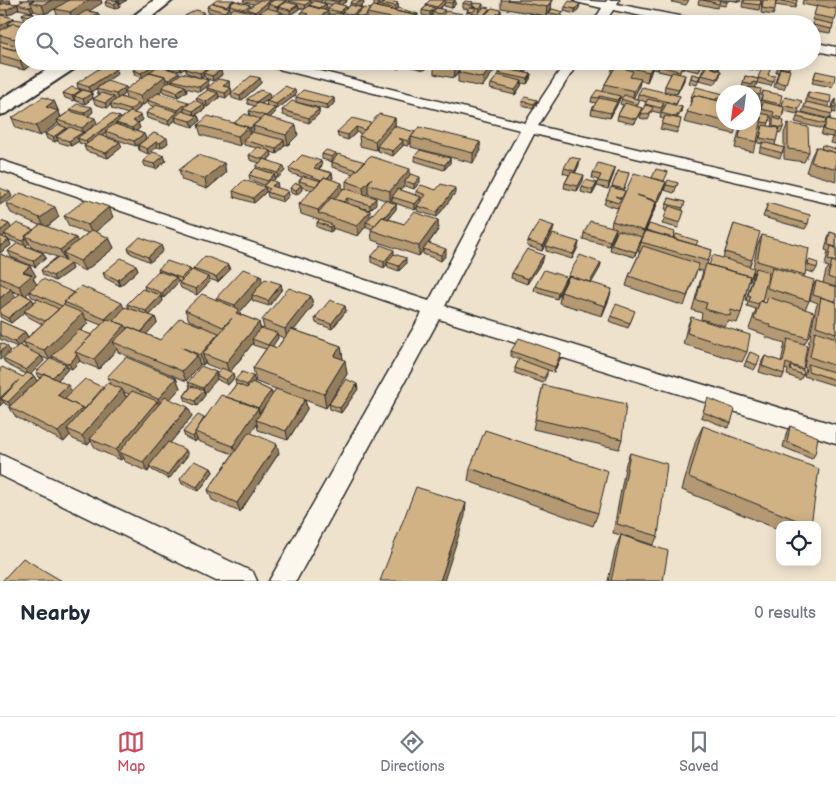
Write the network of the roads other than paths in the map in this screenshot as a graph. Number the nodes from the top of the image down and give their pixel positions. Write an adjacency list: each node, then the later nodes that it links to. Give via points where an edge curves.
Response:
1 (165, 0): 4 (main road)
2 (580, 0): 3 (street)
3 (611, 3): 5 (street); 6 (street)
4 (144, 15)
5 (604, 15)
6 (662, 15)
7 (821, 48): 8 (street)
8 (836, 51)
9 (59, 70): 12 (main road)
10 (300, 70): 13 (street)
11 (567, 70): 13 (street)
12 (0, 109)
13 (529, 128): 15 (street); 16 (street)
14 (0, 164): 16 (street)
15 (836, 200)
16 (434, 310): 17 (street); 20 (street)
17 (836, 434)
18 (0, 464): 19 (street)
19 (244, 581)
20 (282, 581)

